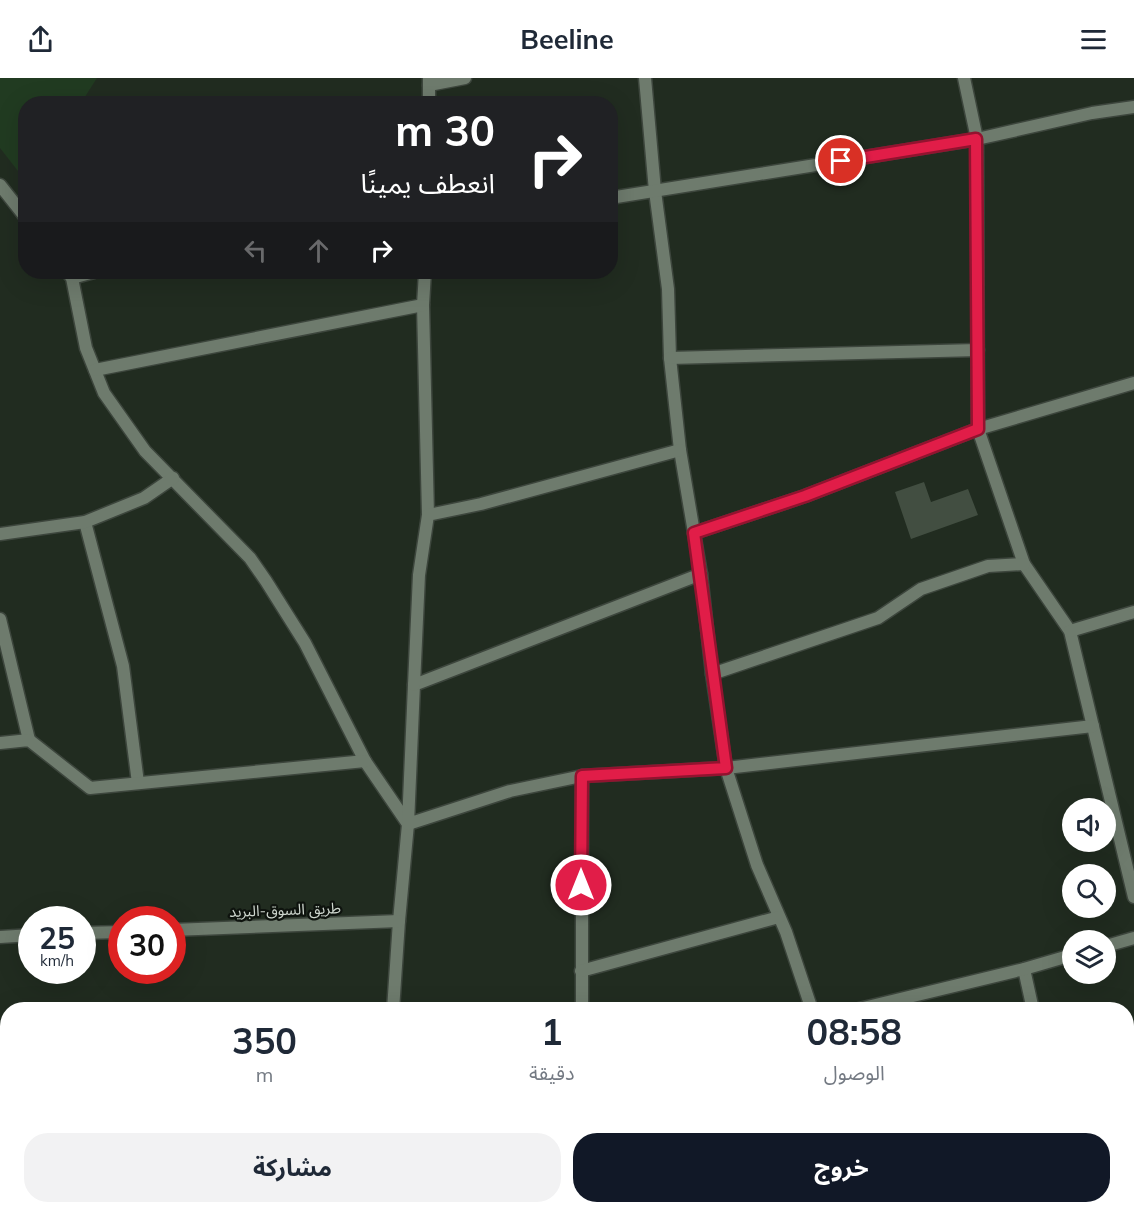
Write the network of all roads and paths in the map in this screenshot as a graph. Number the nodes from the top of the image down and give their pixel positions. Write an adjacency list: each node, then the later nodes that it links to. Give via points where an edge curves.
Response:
1 (465, 78): 4 (street)
2 (645, 78): 8 (street)
3 (964, 78): 6 (street)
4 (429, 82)
5 (1134, 107): 6 (street)
6 (976, 139): 8 (street); 14 (street)
7 (0, 185): 10 (street)
8 (655, 191): 9 (street); 15 (street, via 668,289)
9 (618, 197)
10 (18, 208)
11 (70, 279): 16 (street)
12 (425, 279): 13 (street)
13 (423, 305): 16 (street); 21 (street)
14 (978, 350): 15 (street); 18 (street)
15 (670, 358): 19 (street)
16 (95, 370): 20 (street, via 104,393 145,451)
17 (1134, 383): 18 (street)
18 (978, 429): 23 (street, via 805,496); 25 (street)
19 (680, 450): 21 (street); 23 (street)
20 (173, 478): 22 (street, via 144,498); 35 (street, via 250,558 266,581)
21 (428, 515): 31 (street, via 419,574)
22 (85, 522): 24 (street); 38 (street, via 123,666)
23 (694, 533): 26 (street)
24 (0, 534)
25 (1024, 564): 29 (street); 30 (street, via 988,566 921,589 878,618)
26 (701, 574): 30 (street); 31 (street)
27 (1134, 612): 29 (street)
28 (0, 619): 33 (street)
29 (1070, 631): 32 (street)
30 (712, 674): 36 (street)
31 (414, 685): 39 (street)
32 (1093, 726): 36 (street); 40 (street)
33 (29, 740): 34 (street); 38 (street, via 90,788)
34 (0, 743)
35 (365, 761): 38 (street); 39 (street)
36 (726, 768): 37 (street); 41 (street, via 757,865)
37 (582, 776): 39 (street, via 510,791); 50 (street)
38 (138, 783)
39 (408, 824): 42 (street)
40 (1134, 897)
41 (779, 917): 50 (street); 53 (street)
42 (399, 921): 43 (street, طريق السوق-البريد); 51 (street)
43 (186, 929)
44 (18, 935): 45 (street)
45 (0, 936)
46 (1134, 938): 47 (street)
47 (1116, 943)
48 (1062, 958): 49 (street)
49 (1024, 969): 54 (street); 55 (street)
50 (581, 971): 52 (street)
51 (394, 1002)
52 (582, 1002)
53 (809, 1002)
54 (888, 1002)
55 (1031, 1002)

